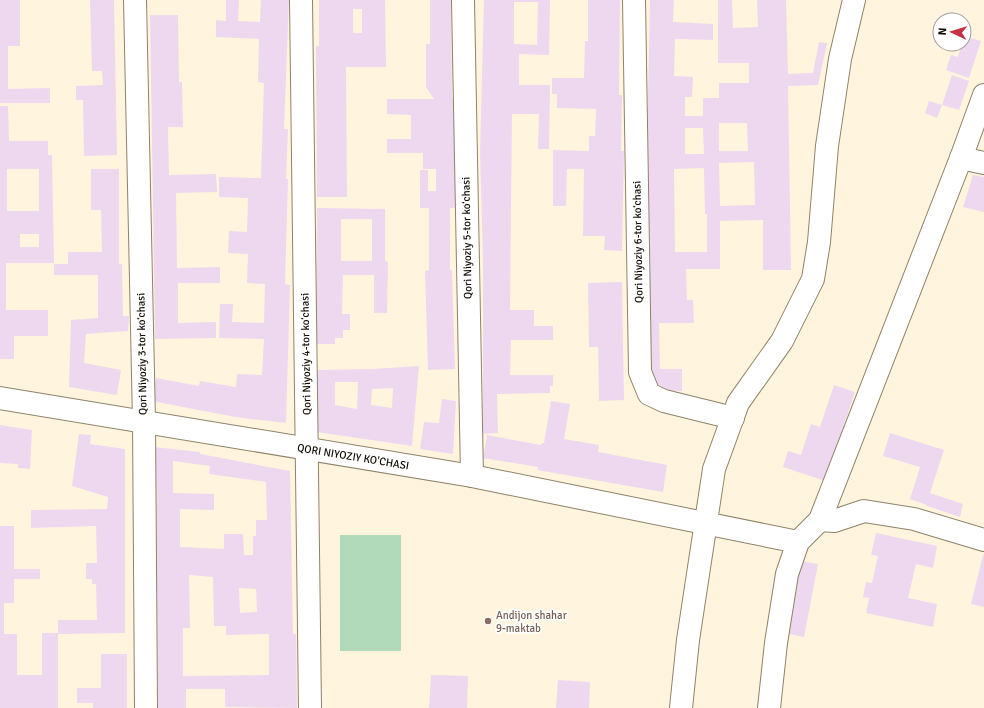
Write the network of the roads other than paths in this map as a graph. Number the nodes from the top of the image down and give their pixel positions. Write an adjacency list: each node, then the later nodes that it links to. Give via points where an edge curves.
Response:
1 (135, 0): 11 (street, Qori Niyoziy 3-tor koʻchasi)
2 (301, 0): 12 (street, Qori Niyoziy 4-tor koʻchasi)
3 (462, 0): 13 (street, Qori Niyoziy 5-tor koʻchasi)
4 (634, 0): 10 (street, Qori Niyoziy 6-tor koʻchasi, via 640,372 649,394 664,401)
5 (854, 0): 10 (street, via 840,59 827,146 819,242 813,279 782,341 738,403)
6 (984, 95): 7 (street)
7 (961, 158): 8 (street); 14 (street)
8 (984, 163)
9 (0, 398): 11 (street, QORI NIYOZIY KO'CHASI)
10 (732, 418): 15 (street, via 714,469)
11 (144, 421): 12 (street, QORI NIYOZIY KO'CHASI); 18 (street, Qori Niyoziy 3-tor koʻchasi)
12 (308, 449): 13 (street, QORI NIYOZIY KO'CHASI); 19 (street, Qori Niyoziy 4-tor koʻchasi)
13 (472, 476): 15 (street, QORI NIYOZIY KO'CHASI)
14 (820, 520): 16 (street, via 834,521 864,510 914,519); 17 (street)
15 (709, 524): 17 (street, QORI NIYOZIY KO'CHASI); 20 (street, via 688,640)
16 (984, 540)
17 (798, 542): 21 (street, via 787,574)
18 (146, 708)
19 (310, 708)
20 (680, 708)
21 (769, 708)

